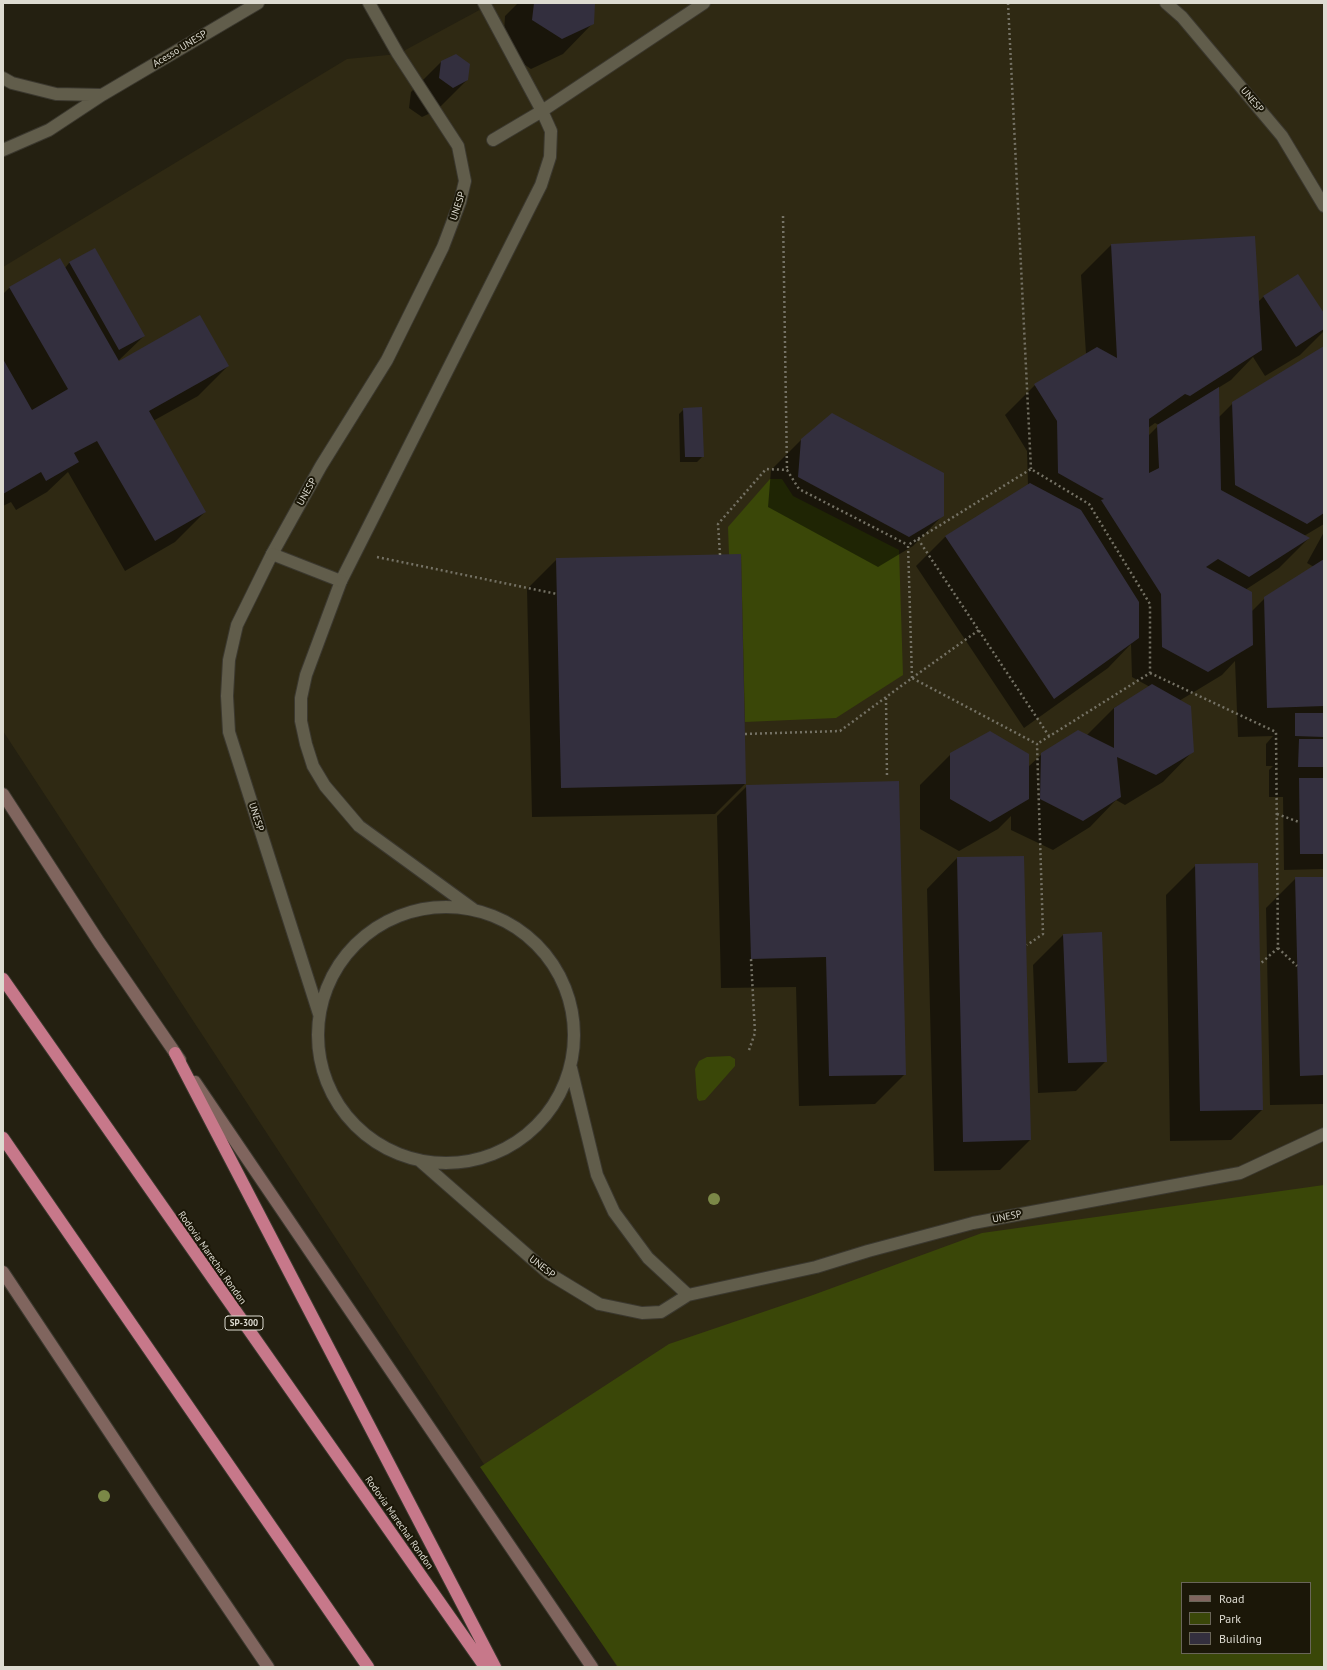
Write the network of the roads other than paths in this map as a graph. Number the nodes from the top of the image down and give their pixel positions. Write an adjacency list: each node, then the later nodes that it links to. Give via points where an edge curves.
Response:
1 (258, 3): 7 (street, Acesso UNESP)
2 (369, 3): 12 (street, UNESP, via 398,54 458,146 465,181 443,247 387,360 321,466)
3 (484, 3): 8 (street, UNESP)
4 (704, 3): 8 (street)
5 (1166, 3): 11 (street, UNESP, via 1182,17 1282,136)
6 (3, 78): 7 (street, via 12,83 56,94)
7 (102, 95): 10 (street, Acesso UNESP, via 49,130)
8 (542, 111): 9 (street); 13 (street, UNESP, via 551,130 550,157 541,185)
9 (493, 140)
10 (3, 150)
11 (1324, 206)
12 (272, 554): 13 (street); 17 (street, UNESP, via 238,625 230,660 228,732)
13 (341, 581): 15 (street, UNESP, via 306,675 301,698 301,721 313,766 325,786 359,826)
14 (3, 794): 18 (main road)
15 (473, 909): 17 (street, UNESP, via 431,907 391,918 357,941 332,974); 19 (street, UNESP, via 516,926 549,957 570,999 575,1033)
16 (3, 979): 27 (highway, Rodovia Marechal Rondon / SP-300)
17 (319, 1014): 22 (street, UNESP, via 318,1052 330,1090 352,1122 382,1146)
18 (175, 1053): 28 (highway); 29 (main road)
19 (571, 1068): 22 (street, UNESP, via 555,1103 529,1133 496,1153 458,1163); 24 (street, UNESP, via 597,1175 614,1212 648,1258)
20 (1324, 1134): 24 (street, UNESP, via 1240,1173 973,1223 816,1267)
21 (3, 1138): 26 (highway)
22 (418, 1160): 24 (street, UNESP, via 548,1273 599,1304 642,1313 661,1312)
23 (3, 1272): 25 (main road)
24 (688, 1295)
25 (268, 1667)
26 (368, 1667)
27 (485, 1667)
28 (495, 1667)
29 (592, 1667)

